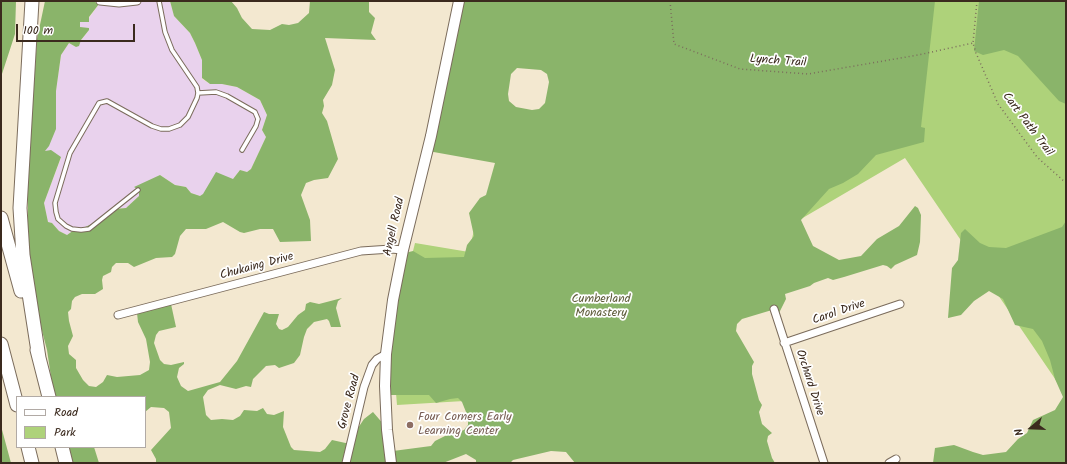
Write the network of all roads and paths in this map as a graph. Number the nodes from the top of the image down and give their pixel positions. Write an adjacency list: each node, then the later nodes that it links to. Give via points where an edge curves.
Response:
1 (32, 1): 21 (highway, via 20,208 23,255)
2 (100, 1): 3 (street)
3 (137, 1)
4 (159, 1): 9 (lane, via 165,32 172,50 197,87)
5 (459, 1): 14 (main road, Angell Road, via 431,136)
6 (670, 1): 8 (path, Lynch Trail, via 674,44 740,68 808,74)
7 (977, 1): 8 (path, Cart Path Trail)
8 (973, 43): 11 (path, Cart Path Trail, via 998,104 1037,157)
9 (198, 93): 10 (lane, via 216,92 256,112 256,126); 12 (lane, via 188,117 180,125 169,129 152,126 107,101 99,103 70,153 55,203 58,219 76,230 89,229)
10 (242, 150)
11 (1066, 183)
12 (138, 190)
13 (1, 218): 21 (highway)
14 (403, 250): 17 (street, Chukaing Drive, via 361,251); 20 (main road, Angell Road)
15 (900, 304): 18 (street, Carol Drive)
16 (774, 309): 18 (street, Orchard Drive)
17 (118, 315)
18 (784, 343): 32 (street, Orchard Drive)
19 (1, 344): 24 (highway)
20 (386, 354): 30 (street, Grove Road, via 372,365); 31 (main road, Angell Road, via 385,394)
21 (39, 358): 23 (highway)
22 (1, 369): 25 (highway)
23 (49, 396)
24 (16, 401)
25 (16, 412)
26 (28, 448): 28 (highway)
27 (62, 448): 29 (highway)
28 (32, 463)
29 (66, 463)
30 (346, 463)
31 (391, 463)
32 (824, 463)

